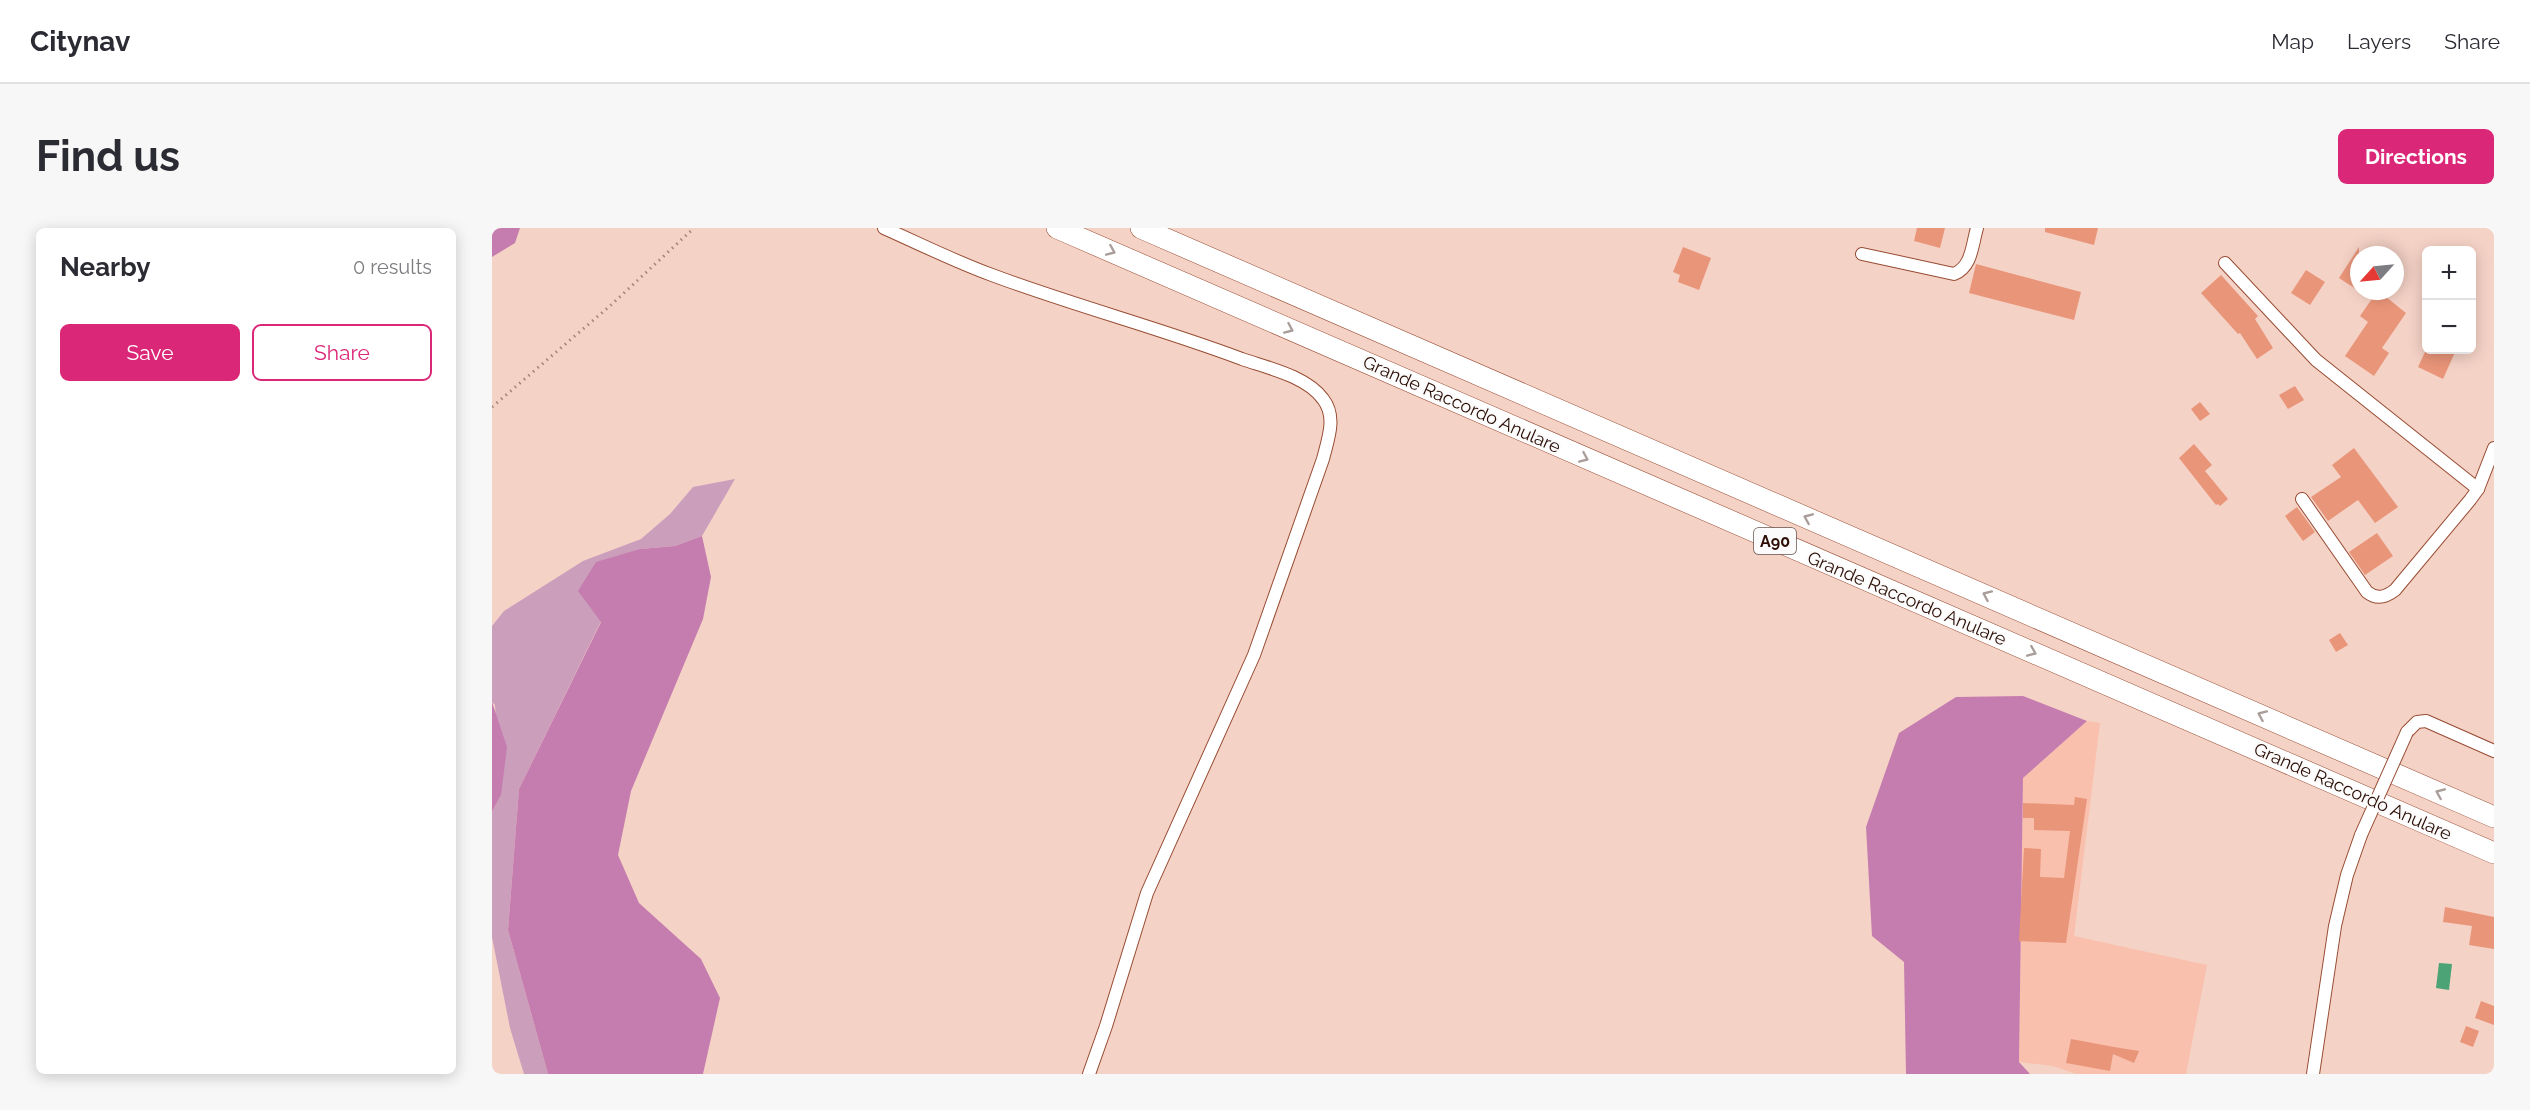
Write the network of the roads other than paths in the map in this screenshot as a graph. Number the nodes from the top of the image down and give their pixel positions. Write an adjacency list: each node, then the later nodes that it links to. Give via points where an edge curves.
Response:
1 (884, 228): 13 (street, via 991,275 1205,345 1306,384 1331,413 1323,459 1254,655 1147,893)
2 (1057, 228): 12 (highway, Grande Raccordo Anulare / A90, one-way to 12)
3 (1141, 228): 11 (highway, Grande Raccordo Anulare / A90, one-way to 3)
4 (1977, 228): 5 (street, via 1969,260 1954,274)
5 (1862, 254)
6 (2225, 263): 8 (street, via 2316,360)
7 (2494, 448): 8 (street)
8 (2478, 489): 9 (street, via 2396,590 2381,597 2367,592)
9 (2302, 499)
10 (2494, 751): 14 (street, bridge, via 2426,721 2417,722 2407,732 2361,835 2337,917)
11 (2494, 817)
12 (2494, 853)
13 (1089, 1074)
14 (2313, 1074)

